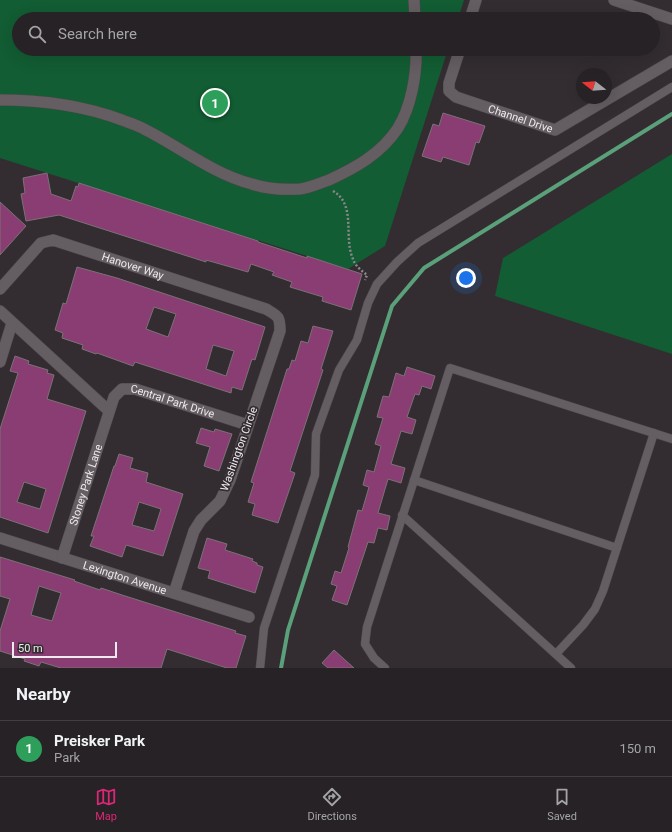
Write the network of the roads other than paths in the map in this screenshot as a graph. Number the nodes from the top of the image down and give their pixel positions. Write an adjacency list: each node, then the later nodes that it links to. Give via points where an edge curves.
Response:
1 (414, 0): 4 (street)
2 (476, 0): 5 (street)
3 (614, 0): 6 (street)
4 (415, 12)
5 (472, 12)
6 (651, 12)
7 (660, 15): 8 (street)
8 (672, 19)
9 (416, 56): 13 (street, via 410,99 398,128 378,152 353,169 301,189 276,189 227,175 143,128 88,108 41,101)
10 (458, 56): 11 (street, Channel Drive, via 449,83 449,91 456,97 555,130)
11 (672, 60)
12 (672, 87): 31 (lane, via 418,243 377,284 316,434 315,475 264,628)
13 (0, 100)
14 (0, 289): 16 (street, Hanover Way, via 41,243 53,240 266,309 278,315)
15 (0, 311): 17 (street)
16 (280, 320): 20 (street, Washington Circle, via 280,331)
17 (12, 323): 18 (street); 19 (street)
18 (0, 362)
19 (109, 411): 20 (street, Central Park Drive, via 114,397 122,390 135,389); 27 (street, Stoney Park Lane)
20 (248, 425): 28 (street, Washington Circle, via 230,480 220,501 194,531)
21 (654, 433): 22 (lane); 23 (lane, via 450,368); 26 (lane)
22 (672, 439)
23 (414, 480): 24 (lane); 26 (lane)
24 (402, 515): 30 (lane); 32 (lane, via 366,627 365,644 374,658)
25 (0, 538): 27 (street, Lexington Avenue)
26 (617, 548): 30 (lane, via 595,609)
27 (62, 558): 28 (street, Lexington Avenue)
28 (174, 593): 29 (street, Lexington Avenue)
29 (250, 617)
30 (556, 654): 33 (lane)
31 (260, 668)
32 (385, 668)
33 (571, 668)

